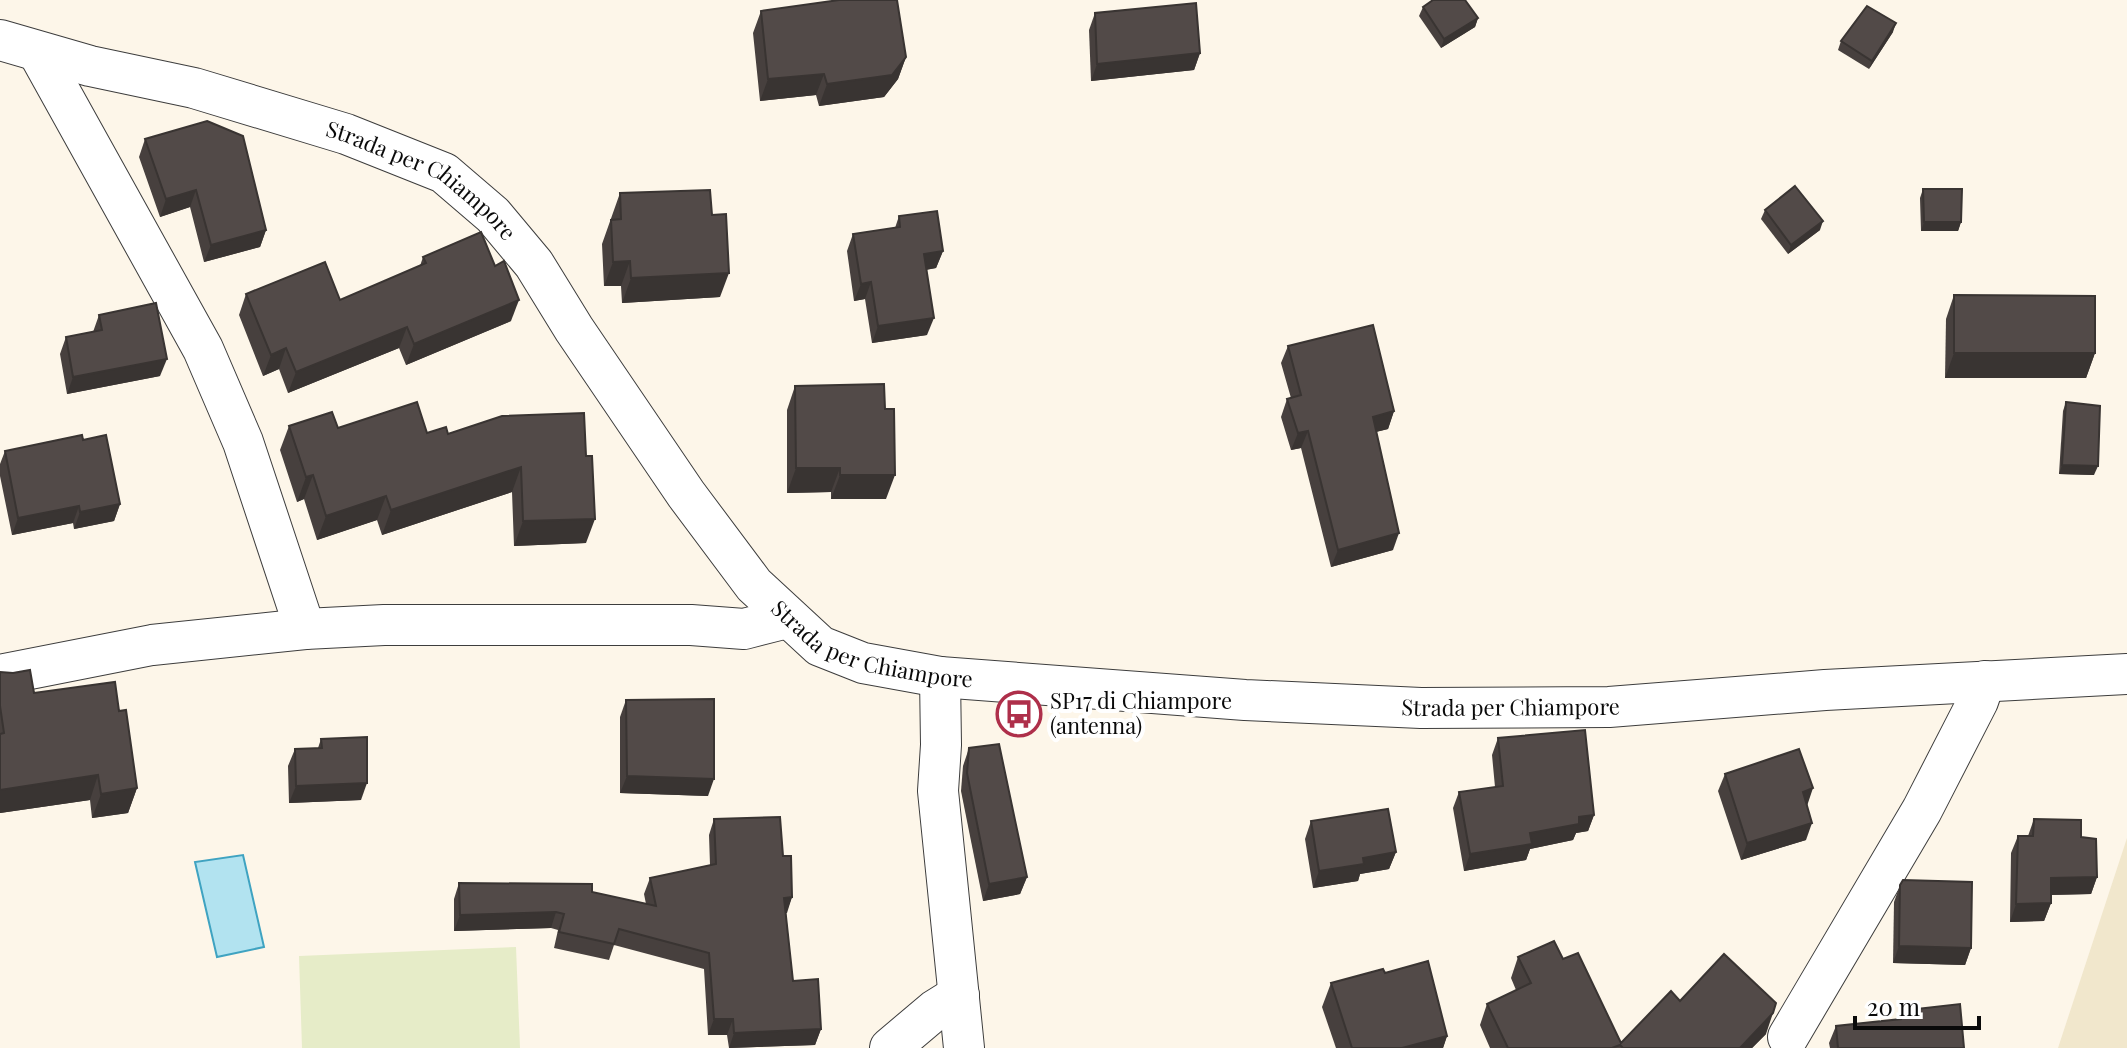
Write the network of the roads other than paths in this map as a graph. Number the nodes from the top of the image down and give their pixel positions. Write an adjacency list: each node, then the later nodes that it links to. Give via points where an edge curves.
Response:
1 (0, 40): 2 (street, Strada per Chiampore)
2 (38, 52): 3 (street, Strada per Chiampore, via 194,88 346,134 444,173 493,215 534,264 686,494 754,585); 4 (street, via 203,349 243,442)
3 (787, 618): 4 (street, via 744,629); 7 (street, Strada per Chiampore, via 820,646 863,663)
4 (305, 629): 6 (street, via 152,645)
5 (2127, 674): 8 (street, Strada per Chiampore)
6 (0, 675)
7 (940, 677): 8 (street, Strada per Chiampore, via 1421,708 1609,707); 9 (street, via 938,791)
8 (1985, 681): 10 (street, via 1922,810 1825,974 1833,1000)
9 (959, 995): 11 (street); 12 (street)
10 (1799, 1042)
11 (890, 1048)
12 (964, 1048)

